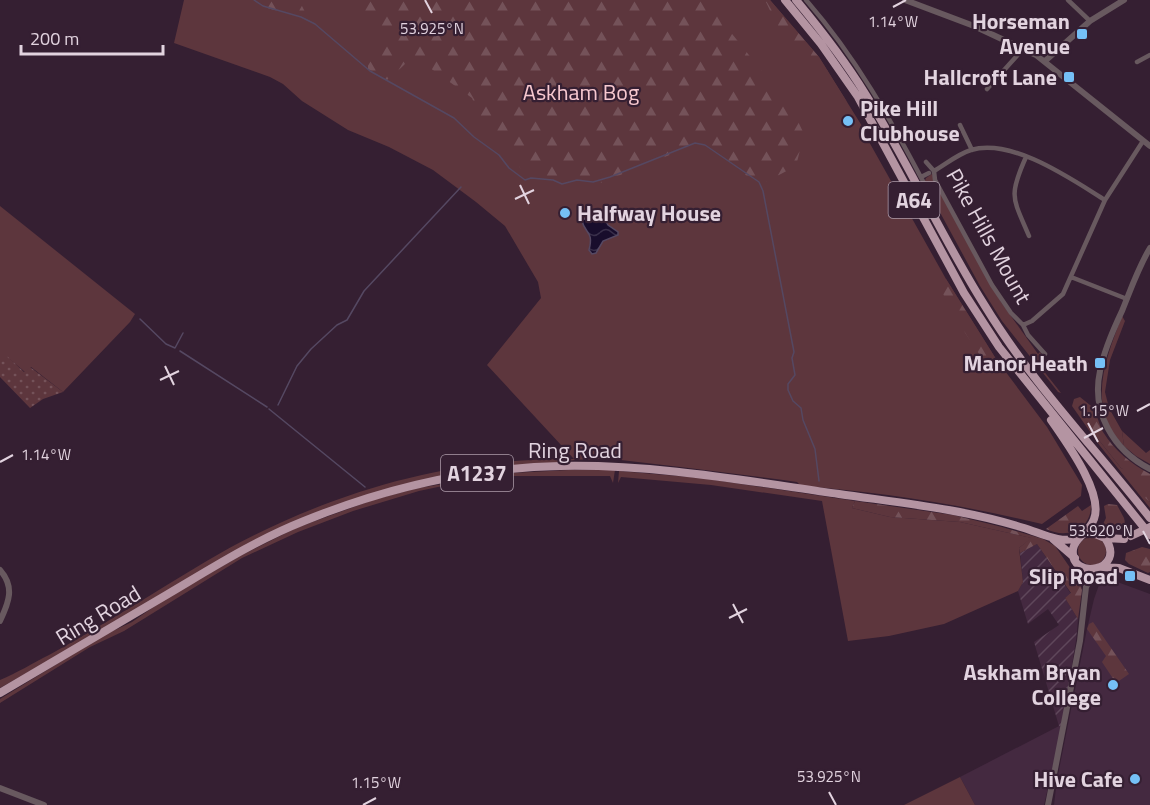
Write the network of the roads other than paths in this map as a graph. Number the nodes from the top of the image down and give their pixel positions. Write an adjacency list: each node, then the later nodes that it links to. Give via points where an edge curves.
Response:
1 (784, 0): 29 (highway, A64, via 858,97 964,293)
2 (796, 0): 31 (highway, A64, via 866,95 1006,340)
3 (806, 0): 20 (street, via 867,82)
4 (905, 0): 8 (street)
5 (1068, 0): 7 (street)
6 (1124, 0): 7 (street)
7 (1090, 21): 10 (street)
8 (1024, 49): 10 (street); 12 (street, via 989,88)
9 (1150, 55): 11 (street)
10 (1045, 61): 14 (street)
11 (1137, 62)
12 (995, 90)
13 (960, 125): 16 (street)
14 (1143, 141): 15 (street); 22 (street)
15 (1150, 146)
16 (972, 150): 17 (street, via 996,148); 19 (street)
17 (1026, 157): 22 (street); 23 (street, via 1013,195)
18 (926, 162): 19 (street, Pike Hills Mount)
19 (932, 172): 20 (street); 27 (street, Pike Hills Mount, via 992,285)
20 (921, 177): 21 (street)
21 (925, 185)
22 (1105, 200): 25 (street)
23 (1029, 236)
24 (1150, 248): 26 (street)
25 (1071, 277): 26 (street); 27 (street, via 1060,298)
26 (1127, 299): 30 (street, via 1103,358 1098,398 1112,437 1127,454)
27 (1023, 325): 28 (street, Pike Hills Mount)
28 (1045, 354)
29 (1041, 402): 33 (highway, A64); 34 (highway, via 1096,501 1095,516)
30 (1150, 469)
31 (1150, 518)
32 (1150, 527): 37 (highway, bridge)
33 (1150, 535)
34 (1082, 536): 35 (highway, Ring Road / A1237, via 1070,540); 36 (highway, via 1098,534); 39 (highway, via 1074,547)
35 (1052, 538): 39 (highway, Ring Road / A1237); 45 (highway, Ring Road / A1237, via 1008,523 952,511 678,472 559,466 482,472 388,492 278,532)
36 (1105, 538): 37 (highway); 38 (highway)
37 (1127, 538): 38 (highway)
38 (1110, 553): 40 (highway)
39 (1077, 562): 40 (highway, via 1089,570); 43 (street)
40 (1099, 568): 42 (highway, via 1119,568); 43 (street)
41 (0, 570): 44 (street, via 10,591)
42 (1150, 580)
43 (1086, 586): 48 (street, via 1080,641)
44 (0, 621)
45 (0, 693)
46 (0, 788): 47 (street)
47 (44, 805)
48 (1048, 805)

